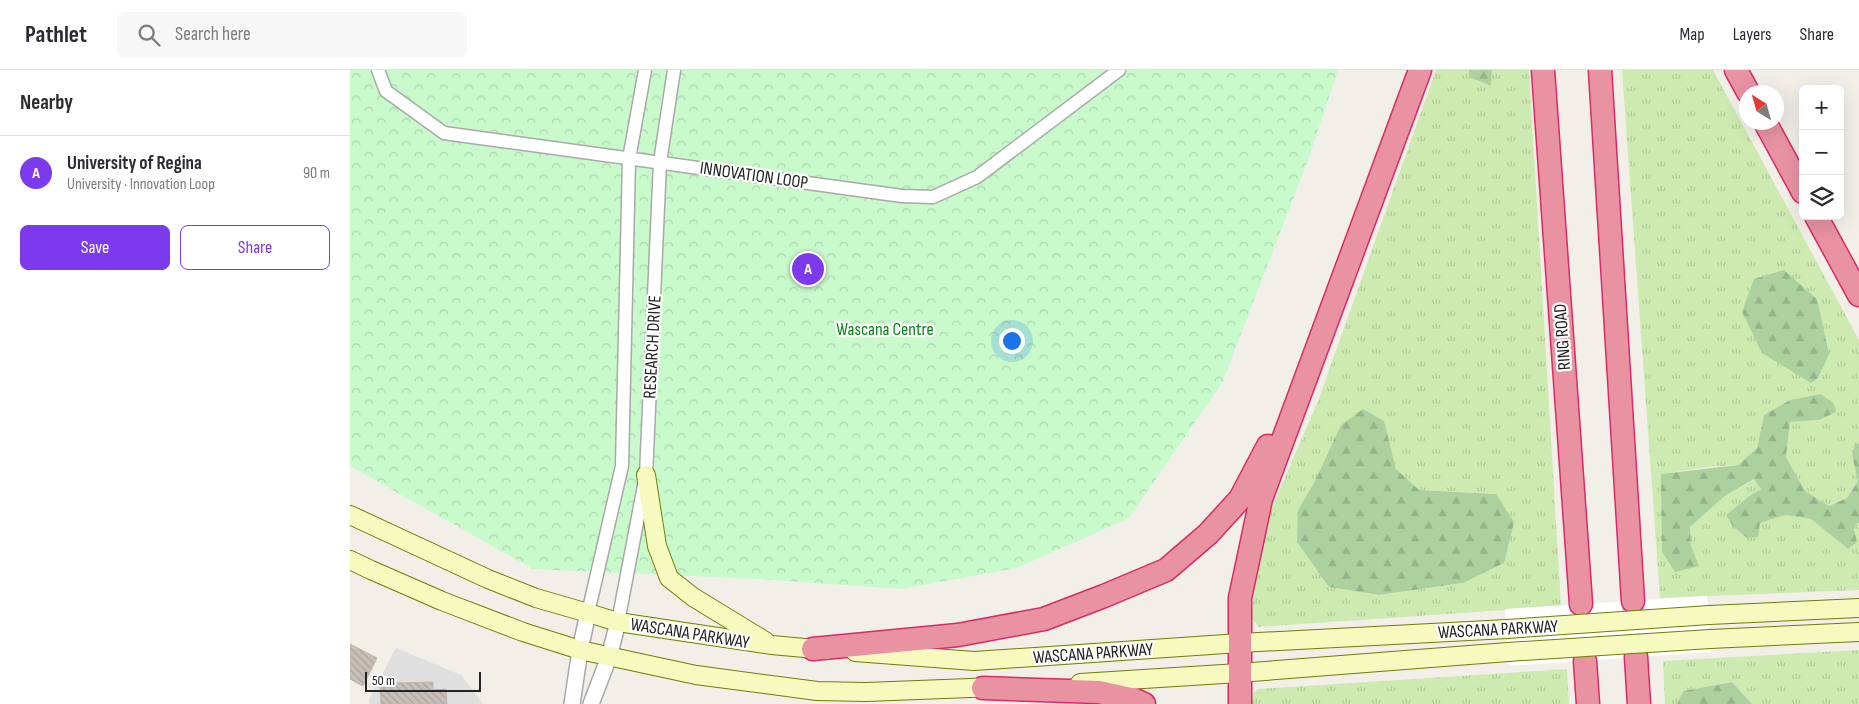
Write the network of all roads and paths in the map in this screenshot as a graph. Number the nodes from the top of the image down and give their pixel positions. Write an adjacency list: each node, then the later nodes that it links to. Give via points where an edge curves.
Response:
1 (378, 70): 11 (street, INNOVATION LOOP, via 386,92 444,133)
2 (645, 70): 11 (street, RESEARCH DRIVE)
3 (674, 70): 12 (street, RESEARCH DRIVE)
4 (1119, 70): 12 (street, INNOVATION LOOP, via 976,177 933,197 902,196)
5 (1420, 70): 16 (highway)
6 (1543, 70): 21 (highway, RING ROAD)
7 (1600, 70): 20 (highway)
8 (1736, 70): 9 (highway)
9 (1744, 85)
10 (1769, 130): 13 (highway)
11 (630, 159): 12 (street, INNOVATION LOOP); 23 (street, RESEARCH DRIVE, via 622,466)
12 (660, 162): 17 (street, RESEARCH DRIVE)
13 (1799, 185)
14 (1818, 220): 15 (highway)
15 (1859, 295)
16 (1309, 370): 26 (highway, via 1261,499 1240,598); 28 (highway, via 1240,499 1208,534 1166,570 1044,619 958,635)
17 (646, 475): 24 (street, RESEARCH DRIVE); 27 (main road, via 657,546 669,578 693,597)
18 (350, 515): 23 (main road, WASCANA PARKWAY, via 488,579 536,598)
19 (350, 560): 29 (main road, WASCANA PARKWAY, via 442,601)
20 (1633, 601)
21 (1581, 604)
22 (1859, 608): 26 (main road, WASCANA PARKWAY, bridge)
23 (588, 613): 24 (main road, WASCANA PARKWAY); 29 (street)
24 (618, 622): 27 (main road, WASCANA PARKWAY); 30 (street)
25 (1859, 632): 33 (main road, WASCANA PARKWAY, bridge, via 1710,638)
26 (1240, 643): 28 (main road, WASCANA PARKWAY, via 974,661); 33 (highway)
27 (772, 645): 28 (main road, WASCANA PARKWAY)
28 (813, 649)
29 (580, 650): 30 (main road, WASCANA PARKWAY); 35 (street)
30 (609, 657): 34 (main road, WASCANA PARKWAY, via 696,675 817,691); 36 (street)
31 (1636, 657): 40 (highway)
32 (1585, 661): 39 (highway)
33 (1239, 673): 34 (main road, WASCANA PARKWAY); 38 (highway)
34 (983, 688): 37 (highway, via 1099,692)
35 (572, 704)
36 (591, 704)
37 (1144, 704)
38 (1240, 704)
39 (1588, 704)
40 (1639, 704)

